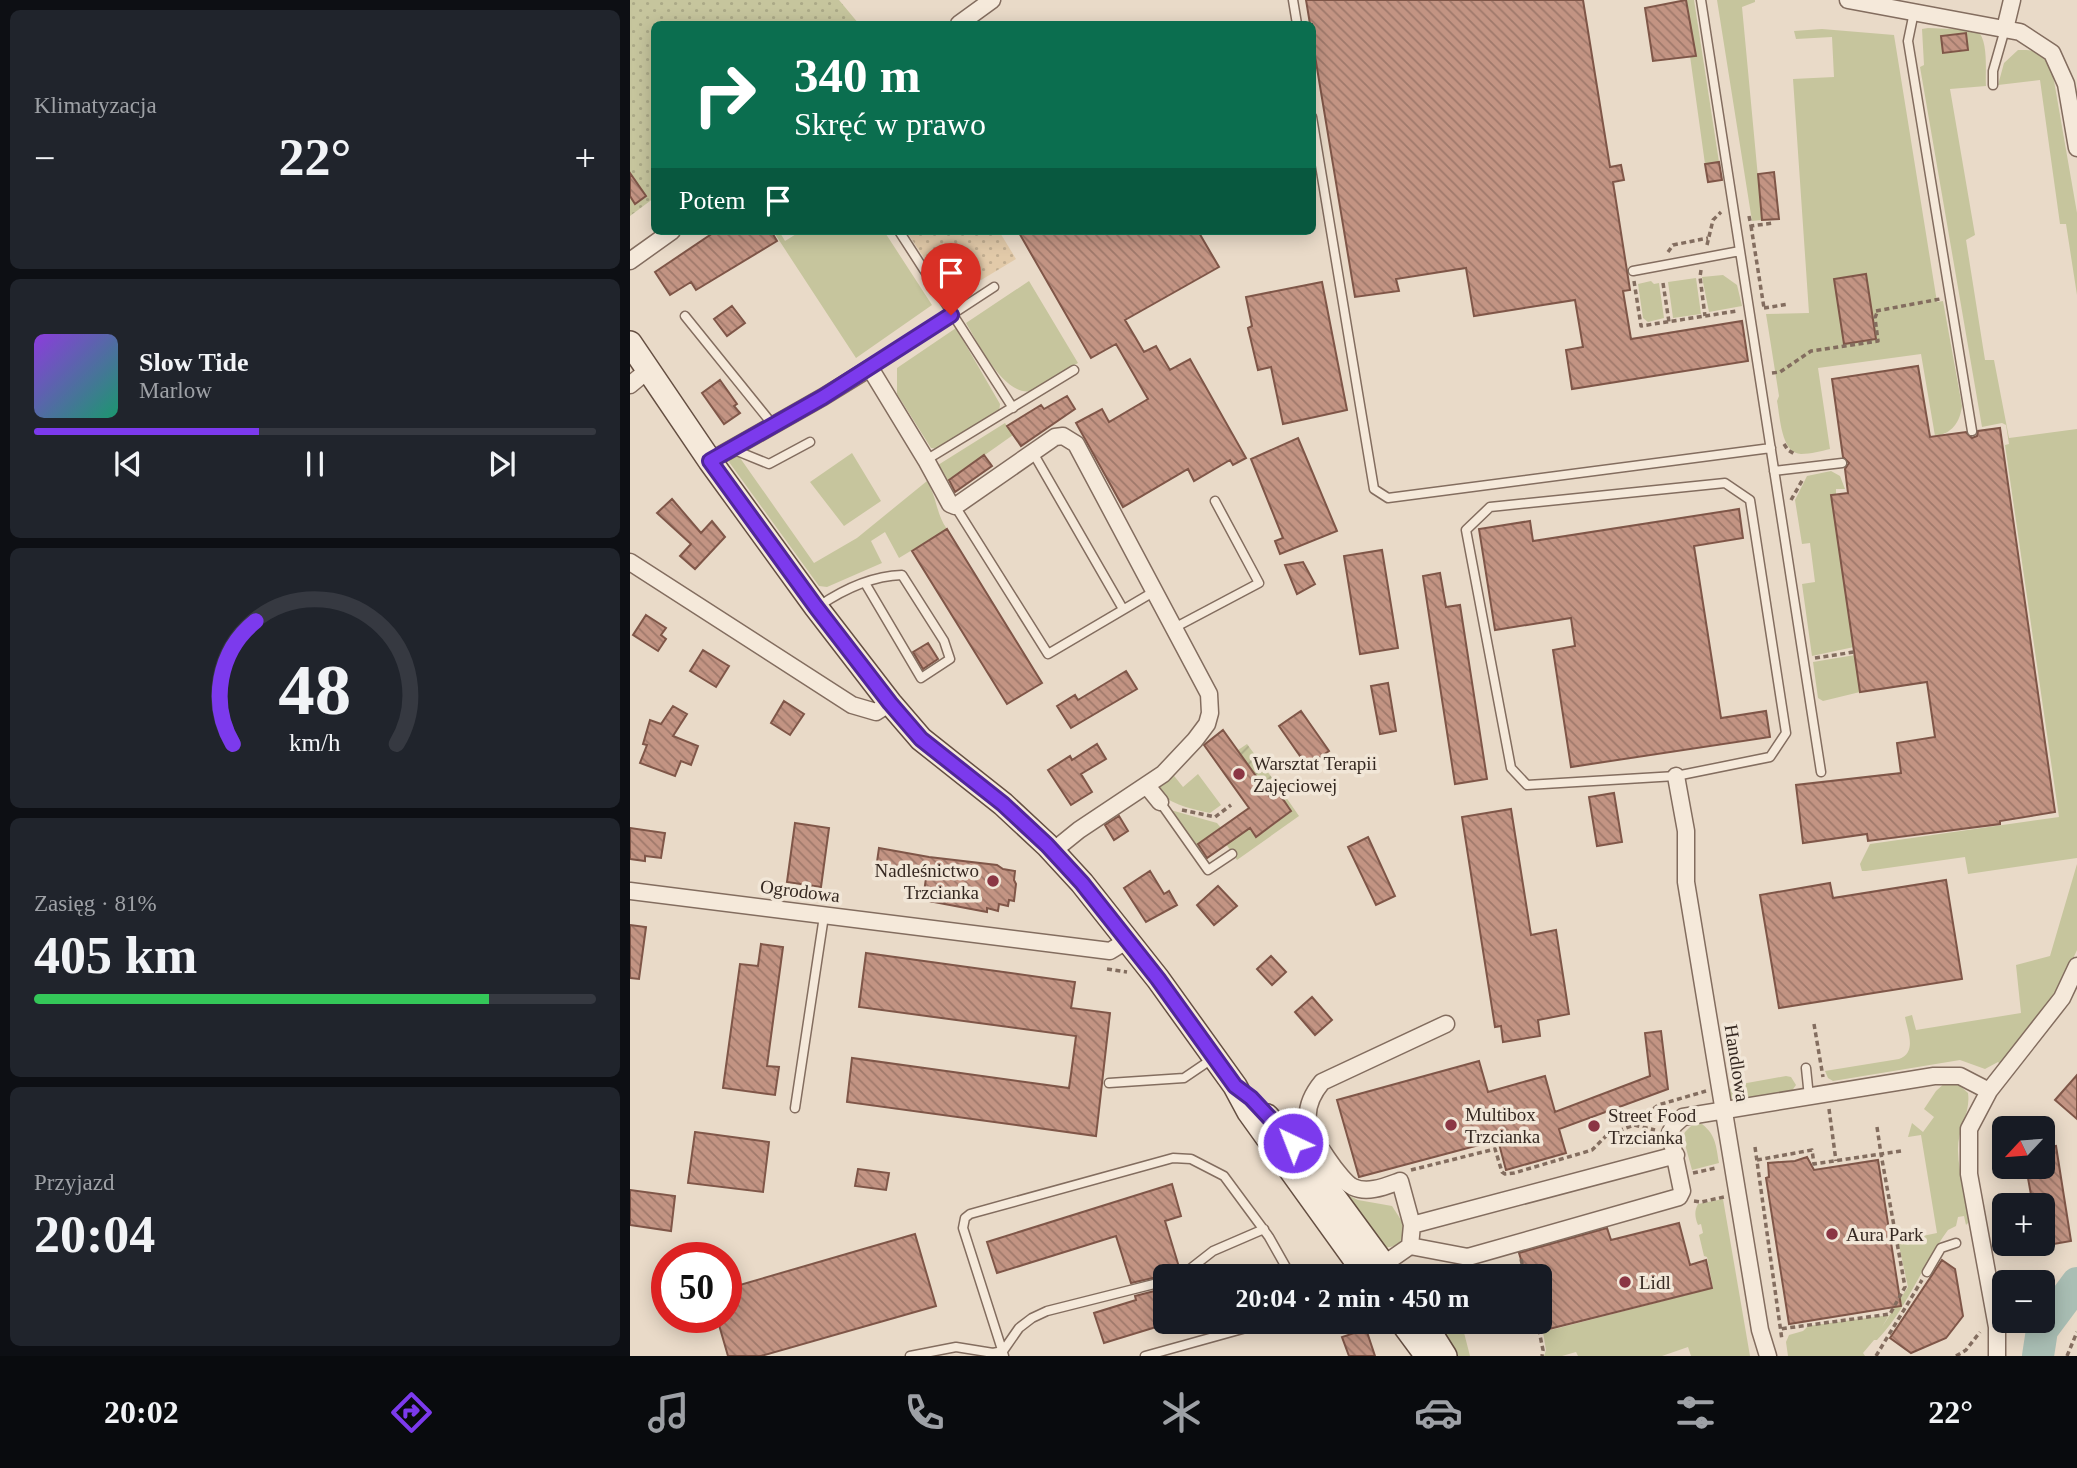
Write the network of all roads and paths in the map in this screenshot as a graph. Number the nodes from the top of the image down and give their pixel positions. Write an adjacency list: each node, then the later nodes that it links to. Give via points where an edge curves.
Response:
1 (992, 0): 7 (street)
2 (1293, 0): 8 (lane)
3 (1701, 0): 16 (lane)
4 (1848, 0): 6 (street)
5 (2012, 0): 9 (street)
6 (1914, 12): 9 (street); 37 (lane, via 1908,41)
7 (963, 21)
8 (1296, 21)
9 (2006, 29): 10 (lane); 12 (street, via 2020,32 2052,53 2066,84)
10 (1993, 85)
11 (1316, 141): 41 (lane, via 1374,489 1388,498)
12 (2077, 148)
13 (666, 235): 18 (street)
14 (902, 235): 26 (lane)
15 (1708, 238): 17 (path, via 1673,245 1668,252)
16 (1740, 251): 19 (lane); 24 (lane)
17 (1656, 254)
18 (630, 261)
19 (1633, 271): 28 (path, via 1641,326)
20 (1663, 283): 28 (path)
21 (994, 288): 26 (lane)
22 (1789, 304): 23 (path)
23 (1764, 307)
24 (1749, 309): 28 (path); 41 (lane)
25 (1878, 310): 30 (path, via 1878,341 1811,351 1772,374)
26 (953, 314): 31 (lane); 35 (lane)
27 (685, 316): 36 (lane)
28 (1669, 322)
29 (630, 344): 32 (main road)
30 (1770, 360)
31 (870, 368): 36 (street); 44 (street)
32 (648, 370): 34 (street); 45 (main road)
33 (1074, 370): 35 (lane)
34 (630, 385)
35 (1013, 408): 44 (lane)
36 (773, 425): 40 (street)
37 (1972, 431)
38 (810, 442): 40 (lane, via 769,464 737,452)
39 (1784, 443): 43 (path, via 1797,455)
40 (734, 446): 45 (street)
41 (1771, 448): 47 (lane)
42 (1032, 451): 49 (street); 52 (street, via 1055,437 1076,444); 54 (lane)
43 (1808, 454)
44 (926, 460): 49 (street, via 944,497)
45 (710, 461): 53 (main road)
46 (1842, 463): 47 (lane)
47 (1774, 471): 57 (lane)
48 (1215, 501): 55 (lane, via 1259,583)
49 (955, 506): 54 (lane, via 1048,654)
50 (630, 562): 58 (street, via 852,705 876,712)
51 (865, 583): 51 (lane, via 921,678 950,659 944,641 902,575); 53 (lane)
52 (1155, 591): 54 (lane); 55 (street)
53 (816, 607): 58 (main road)
54 (1123, 609)
55 (1174, 628): 61 (street, via 1209,695 1210,713 1195,740)
56 (1854, 652): 57 (path)
57 (1804, 659): 59 (lane)
58 (890, 703): 66 (main road, via 921,739)
59 (1821, 772)
60 (1676, 776): 60 (lane, via 1770,757 1786,733 1750,500 1725,483 1490,507 1465,530 1511,768 1527,785); 82 (street, Handlowa, via 1686,831 1686,882)
61 (1147, 786): 62 (street); 66 (street)
62 (1160, 802): 64 (path); 67 (lane, via 1208,870)
63 (1231, 805): 64 (path)
64 (1215, 817): 65 (path)
65 (1220, 820)
66 (1053, 851): 70 (main road)
67 (1233, 854)
68 (630, 891): 69 (street, Ogrodowa)
69 (824, 916): 70 (street, Ogrodowa, via 1110,951); 81 (lane)
70 (1128, 940): 74 (main road)
71 (2077, 966): 78 (street, via 2062,998)
72 (1446, 1024): 96 (street, via 1322,1082 1309,1105 1312,1133 1336,1170 1351,1187 1363,1190 1400,1181)
73 (1814, 1024): 79 (path)
74 (1214, 1057): 76 (lane, via 1184,1078); 77 (main road)
75 (1806, 1068): 80 (lane)
76 (1110, 1083)
77 (1235, 1086): 104 (main road, via 1270,1141); 105 (main road, via 1293,1143)
78 (1989, 1091): 79 (street, via 1960,1076 1934,1076); 124 (street, via 1969,1129 1969,1174 1997,1327)
79 (1826, 1094): 80 (street); 90 (path)
80 (1809, 1097): 82 (street)
81 (795, 1108)
82 (1723, 1111): 84 (street, via 1683,1117); 122 (street, Handlowa)
83 (1877, 1127): 87 (path)
84 (1671, 1133): 88 (street); 92 (path, via 1634,1125 1607,1135 1592,1150 1505,1174 1495,1149)
85 (1755, 1147): 89 (path)
86 (1901, 1152): 87 (path)
87 (1881, 1154): 90 (path); 99 (path)
88 (1676, 1155): 93 (street); 96 (street)
89 (1757, 1160): 90 (path, via 1812,1150 1814,1164); 109 (path)
90 (1836, 1161)
91 (1721, 1166): 93 (path)
92 (1410, 1170)
93 (1680, 1176): 95 (street)
94 (1726, 1196): 95 (path, via 1701,1202)
95 (1679, 1197): 101 (street, via 1468,1257)
96 (1412, 1225): 101 (street)
97 (1264, 1229): 102 (lane, via 1213,1251); 103 (lane); 116 (lane, via 1224,1176 1191,1159 1173,1158 970,1214 963,1228)
98 (1916, 1236): 99 (path)
99 (1896, 1240): 109 (path, via 1905,1287 1890,1314)
100 (1956, 1243): 107 (lane, via 1941,1248)
101 (1410, 1246): 106 (street)
102 (1196, 1264)
103 (1284, 1264)
104 (1370, 1264)
105 (1372, 1264)
106 (1387, 1264)
107 (1927, 1272): 123 (path)
108 (1153, 1284): 116 (lane, via 1047,1311 1019,1328)
109 (1780, 1329): 115 (path)
110 (2077, 1332): 125 (path)
111 (1224, 1334): 118 (lane)
112 (1411, 1334): 119 (main road)
113 (1431, 1334): 120 (main road)
114 (1540, 1334): 121 (path)
115 (1783, 1346)
116 (1003, 1353): 117 (lane, via 956,1347)
117 (910, 1356)
118 (1145, 1356)
119 (1427, 1356)
120 (1445, 1356)
121 (1542, 1356)
122 (1768, 1356)
123 (1876, 1356)
124 (1997, 1356)
125 (2067, 1356)

